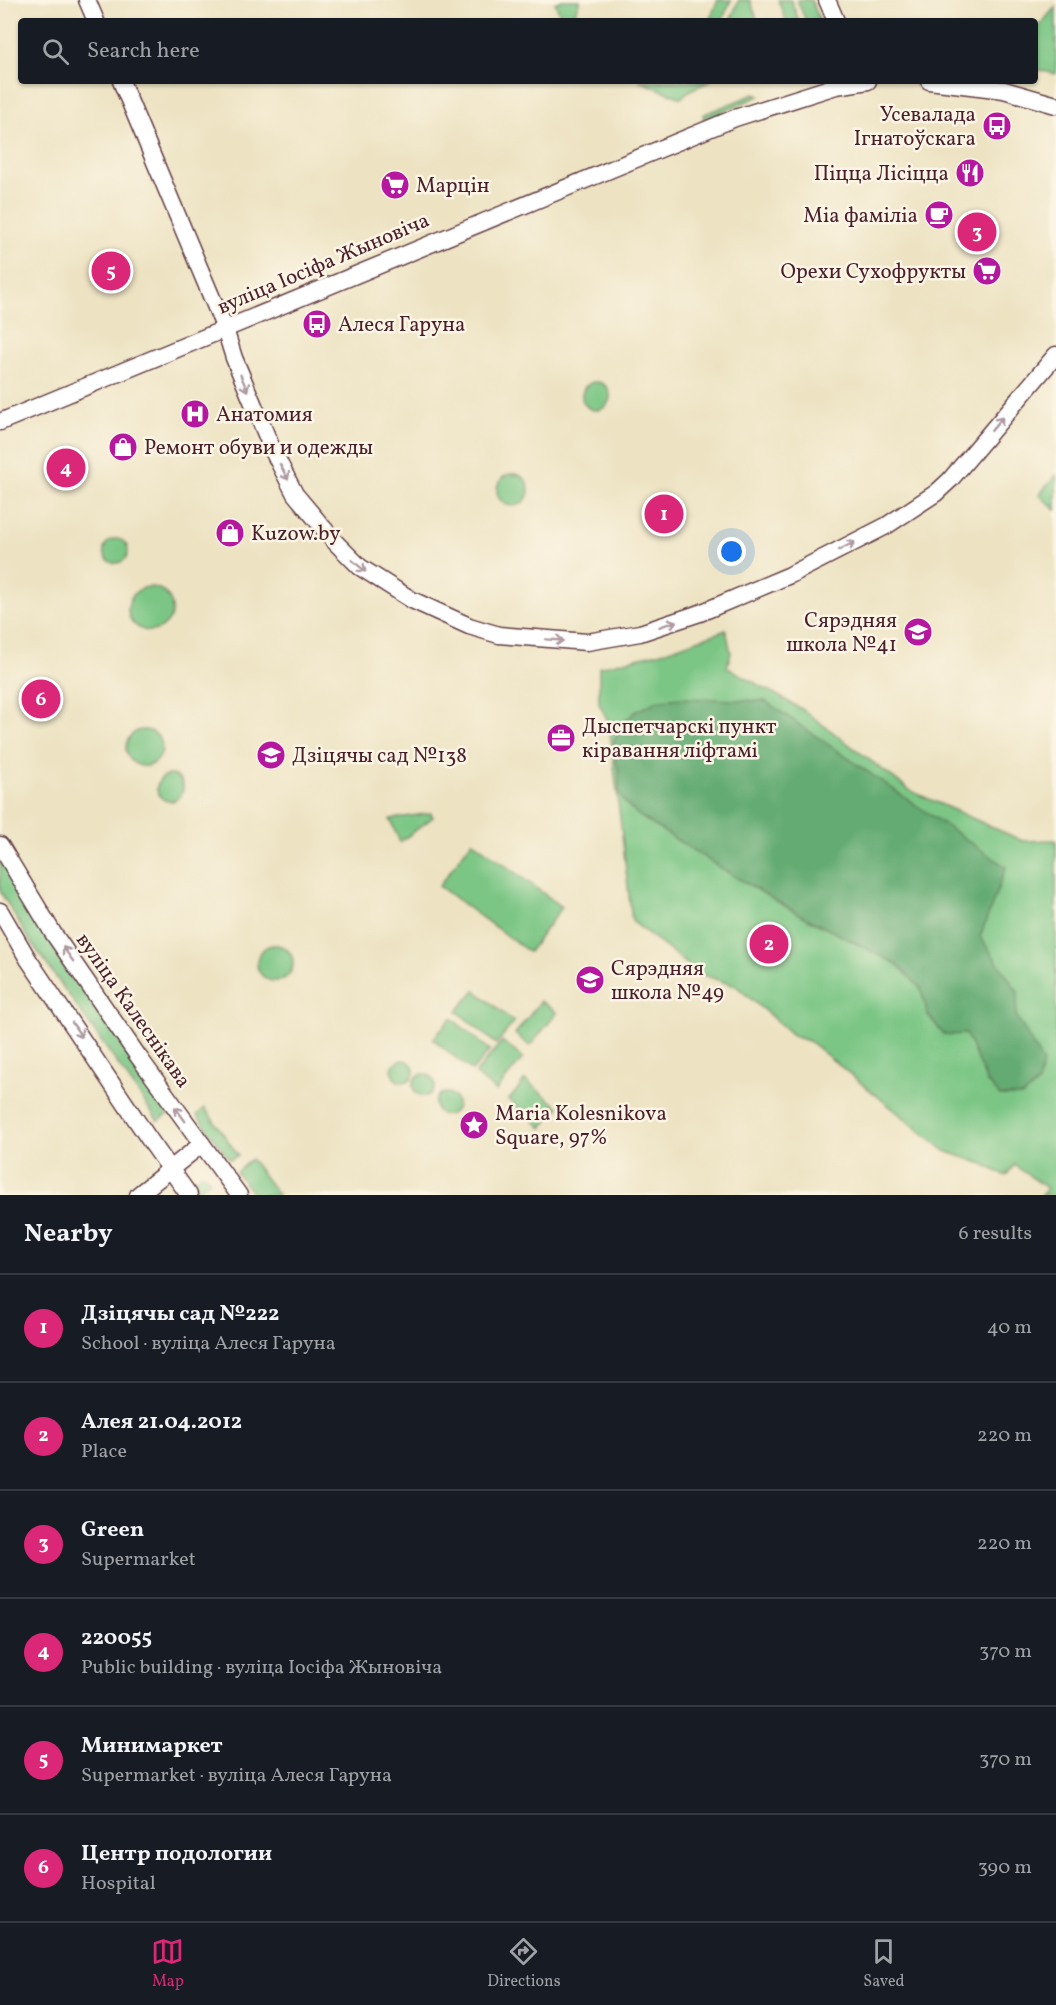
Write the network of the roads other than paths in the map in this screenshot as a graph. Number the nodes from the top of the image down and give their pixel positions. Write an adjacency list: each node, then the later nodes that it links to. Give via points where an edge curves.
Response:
1 (87, 0): 3 (main road)
2 (827, 0): 4 (main road)
3 (95, 18)
4 (835, 18)
5 (122, 84): 9 (main road)
6 (846, 84): 9 (main road, вуліца Іосіфа Жыновіча, via 735,118)
7 (954, 84): 8 (main road, via 1004,90)
8 (1056, 105)
9 (225, 329): 10 (main road, one-way to 10, via 270,443 295,494 360,567 412,600 469,626 499,635 587,642 640,633 700,613 790,575 886,526 950,480); 11 (main road, вуліца Іосіфа Жыновіча)
10 (1055, 357)
11 (0, 422)
12 (0, 845): 14 (main road, вуліца Калеснікава, one-way to 12, via 53,933)
13 (0, 911): 15 (main road, one-way to 15)
14 (202, 1144): 15 (main road); 18 (main road, вуліца Калеснікава)
15 (170, 1169): 16 (main road); 17 (main road)
16 (138, 1195)
17 (189, 1195)
18 (239, 1195)

